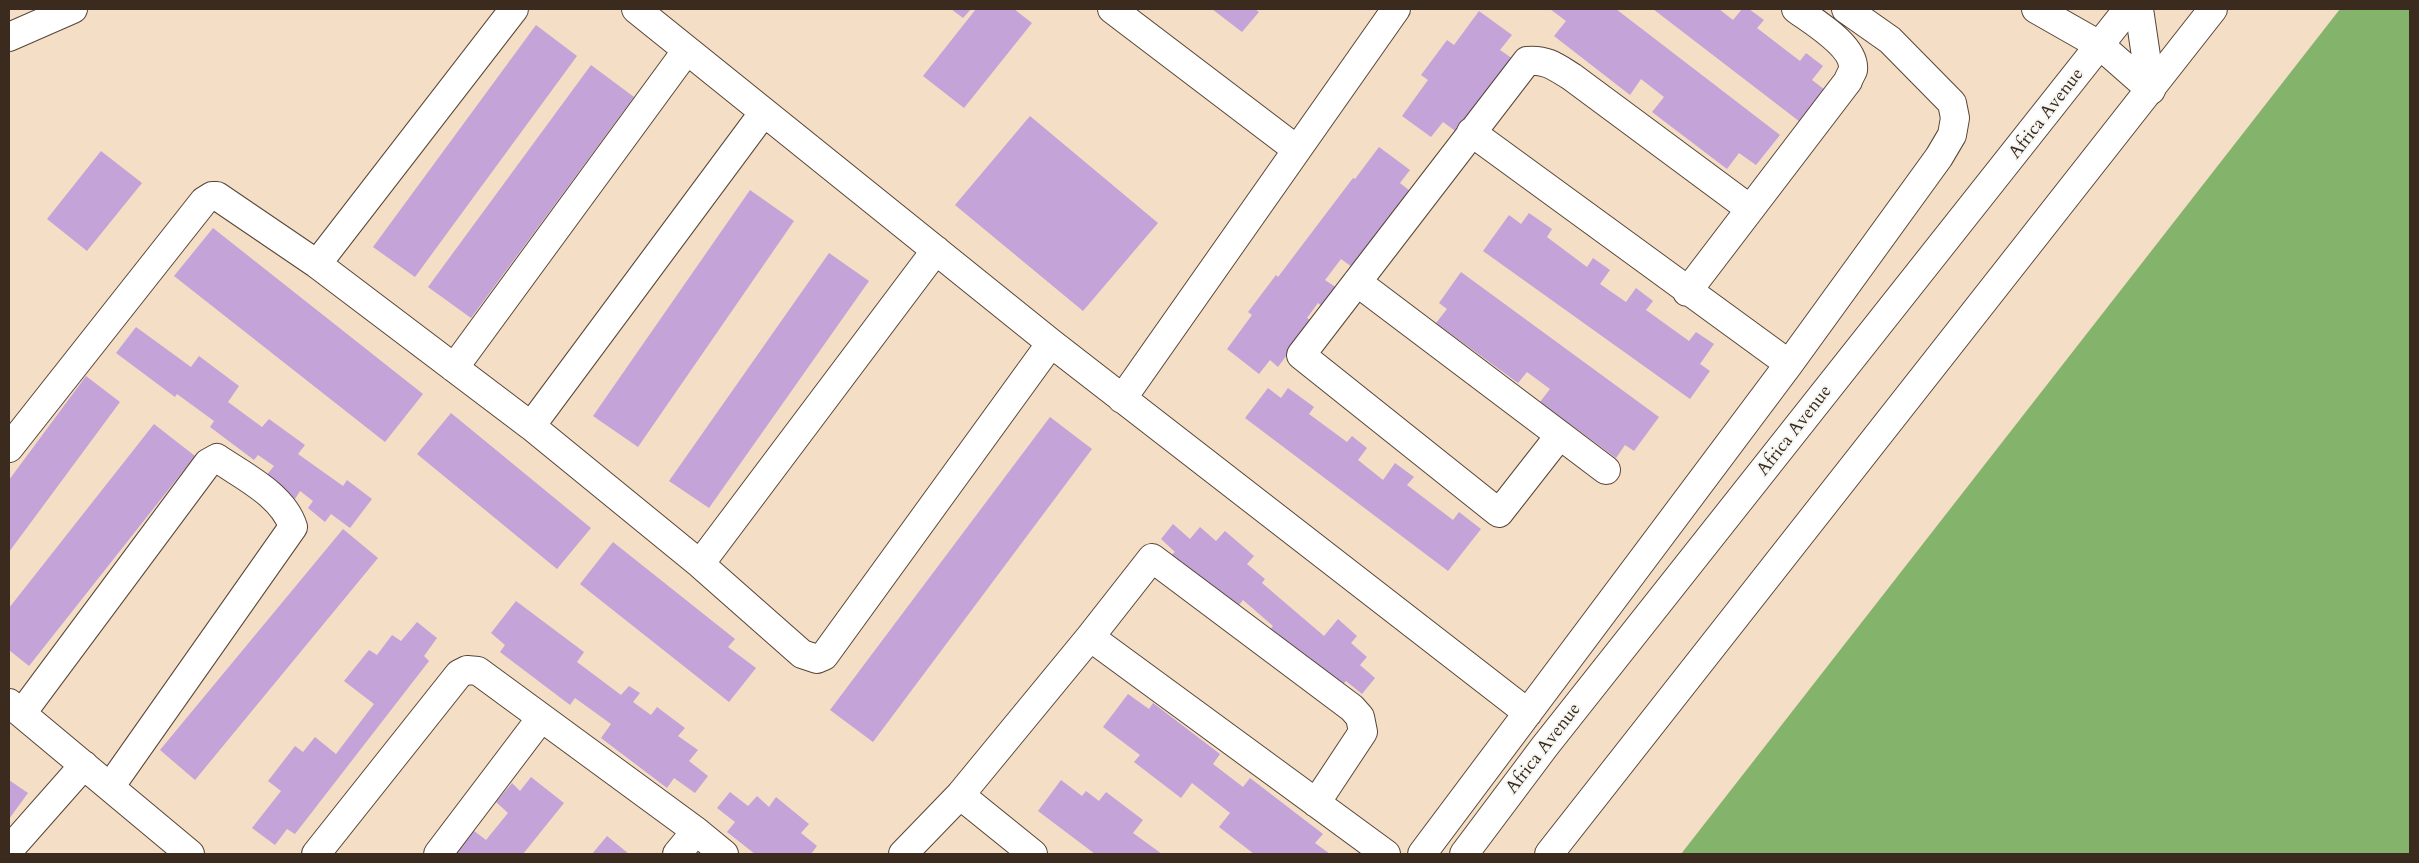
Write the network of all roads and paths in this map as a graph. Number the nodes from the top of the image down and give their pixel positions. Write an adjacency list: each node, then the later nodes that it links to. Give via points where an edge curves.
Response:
1 (73, 9): 12 (street)
2 (514, 9): 21 (street)
3 (636, 9): 14 (street)
4 (1112, 9): 18 (street)
5 (1396, 9): 18 (street)
6 (1796, 9): 19 (street, via 1841,43 1853,68 1848,80)
7 (1846, 9): 25 (street, via 1890,40 1952,103 1956,118 1940,157)
8 (2036, 9): 13 (street)
9 (2128, 9): 13 (street, Africa Avenue)
10 (2139, 9): 15 (street)
11 (2213, 9): 15 (street)
12 (9, 37)
13 (2101, 46): 15 (street); 52 (street, Africa Avenue, via 1545,746)
14 (687, 50): 16 (street); 26 (street)
15 (2151, 90): 53 (street)
16 (764, 112): 20 (street); 28 (street)
17 (1470, 132): 19 (street, via 1527,61 1549,62); 22 (street); 23 (street)
18 (1296, 149): 27 (street)
19 (1750, 210): 23 (street)
20 (936, 250): 24 (street); 32 (street)
21 (317, 264): 26 (street); 30 (street, via 220,198 207,198)
22 (1357, 282): 29 (street); 29 (street, via 1300,356 1499,512)
23 (1687, 292): 25 (street)
24 (1051, 343): 27 (street); 32 (street, via 824,656 817,659 802,654)
25 (1789, 364): 35 (street)
26 (454, 368): 28 (street)
27 (1122, 399): 35 (street)
28 (531, 426): 32 (street)
29 (1560, 435): 31 (street)
30 (9, 448)
31 (1606, 470)
32 (700, 564)
33 (1090, 637): 39 (street); 40 (street); 40 (street, via 1152,558 1360,717 1363,732)
34 (15, 708): 37 (street); 38 (street, via 208,463 216,458 264,489 290,516 293,527)
35 (1528, 713): 51 (street)
36 (541, 718): 41 (street); 44 (street, via 478,671 462,671); 45 (street)
37 (84, 765): 38 (street); 42 (street)
38 (110, 787): 43 (street)
39 (960, 795): 48 (street); 49 (street)
40 (1316, 803): 50 (street)
41 (696, 831): 46 (street); 47 (street)
42 (9, 850)
43 (183, 852)
44 (316, 854)
45 (438, 854)
46 (677, 854)
47 (724, 854)
48 (903, 854)
49 (1032, 854)
50 (1386, 854)
51 (1422, 854)
52 (1464, 854)
53 (1549, 854)

